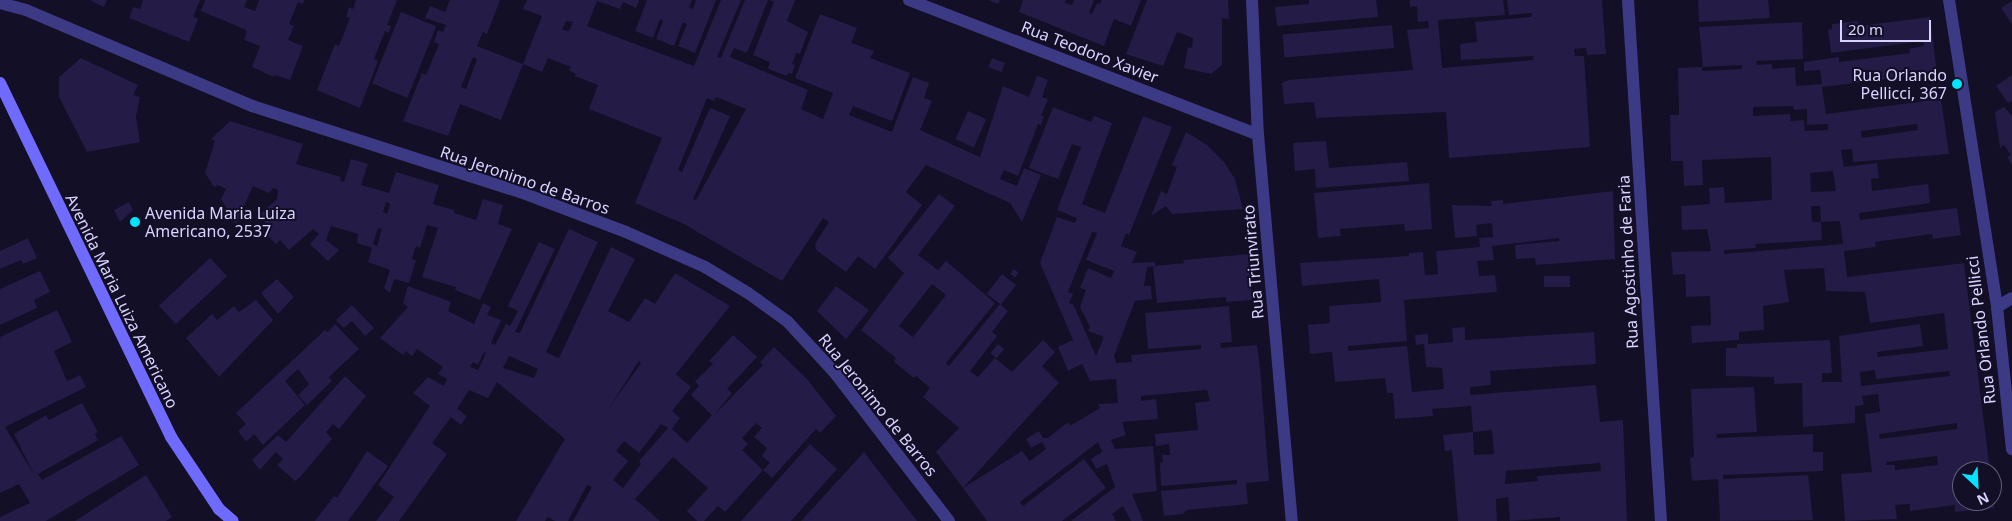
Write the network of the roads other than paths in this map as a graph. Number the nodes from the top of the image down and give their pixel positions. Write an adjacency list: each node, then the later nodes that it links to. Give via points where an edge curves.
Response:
1 (910, 0): 7 (street, Rua Teodoro Xavier)
2 (1252, 0): 7 (street, Rua Triunvirato)
3 (1628, 0): 14 (street, Rua Agostinho de Faria)
4 (1949, 0): 9 (street, Rua Orlando Pellicci)
5 (0, 2): 12 (street, Rua Jeronimo de Barros, via 34,13 252,106 520,192 626,232 705,267 787,321 835,373)
6 (0, 83): 11 (main road, Avenida Maria Luiza Americano, via 171,438 219,509)
7 (1258, 135): 13 (street, Rua Triunvirato)
8 (2012, 298): 9 (street)
9 (1997, 307): 10 (street, Rua Orlando Pellicci)
10 (2012, 449)
11 (233, 521)
12 (949, 521)
13 (1292, 521)
14 (1661, 521)

